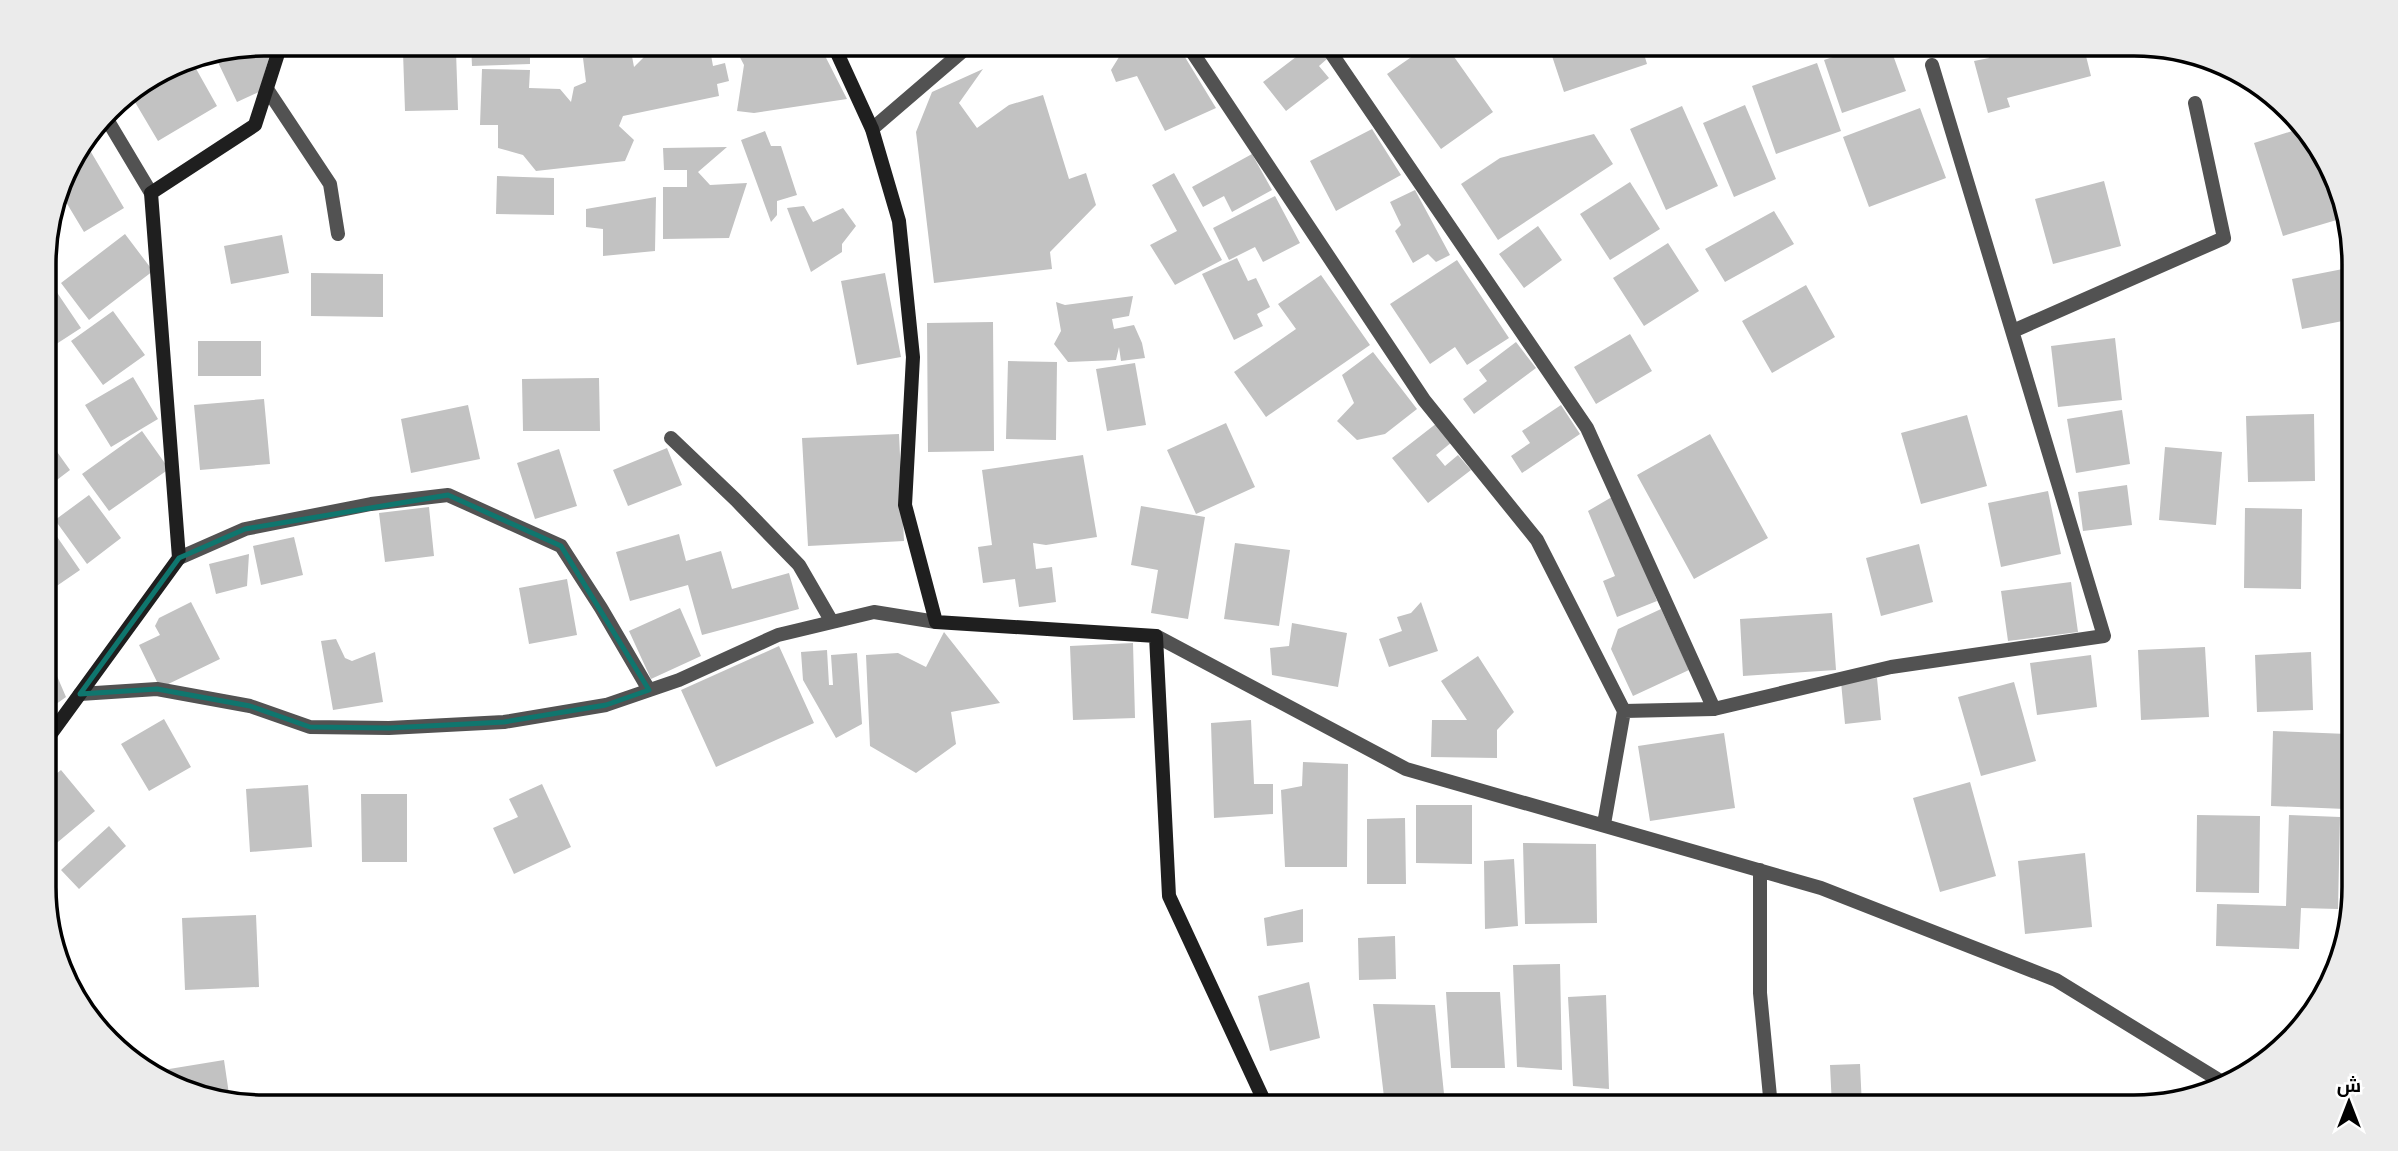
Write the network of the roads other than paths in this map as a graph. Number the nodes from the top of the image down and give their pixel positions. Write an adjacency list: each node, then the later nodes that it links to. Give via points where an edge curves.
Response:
1 (277, 56): 7 (street)
2 (839, 56): 10 (street)
3 (957, 56): 10 (street)
4 (1194, 56): 22 (street, via 1424,400 1537,540)
5 (1333, 56): 21 (street, via 1587,428)
6 (1932, 65): 13 (street)
7 (267, 89): 11 (street, via 255,125); 12 (street, via 330,184)
8 (2195, 103): 13 (street, via 2224,239)
9 (110, 125): 11 (street)
10 (872, 129): 17 (street, via 899,221 913,357 905,505)
11 (151, 193): 15 (street)
12 (338, 234)
13 (2013, 331): 21 (street, via 2104,636 1891,667)
14 (671, 438): 16 (street, via 799,565)
15 (178, 558): 19 (street, via 245,529 372,504 448,495 561,546); 20 (street)
16 (832, 622): 17 (street, via 874,612); 19 (street, via 778,635)
17 (936, 622): 18 (street)
18 (1156, 636): 24 (street, via 1406,769); 27 (street, via 1169,896)
19 (649, 690): 20 (street, via 606,705 504,722 389,727 310,727 250,706 157,689)
20 (80, 694): 23 (street)
21 (1714, 709): 22 (street)
22 (1624, 711): 24 (street)
23 (56, 726)
24 (1604, 824): 25 (street)
25 (1760, 870): 26 (street, via 1821,888 2056,981); 28 (street, via 1760,993)
26 (2216, 1078)
27 (1260, 1095)
28 (1770, 1095)

